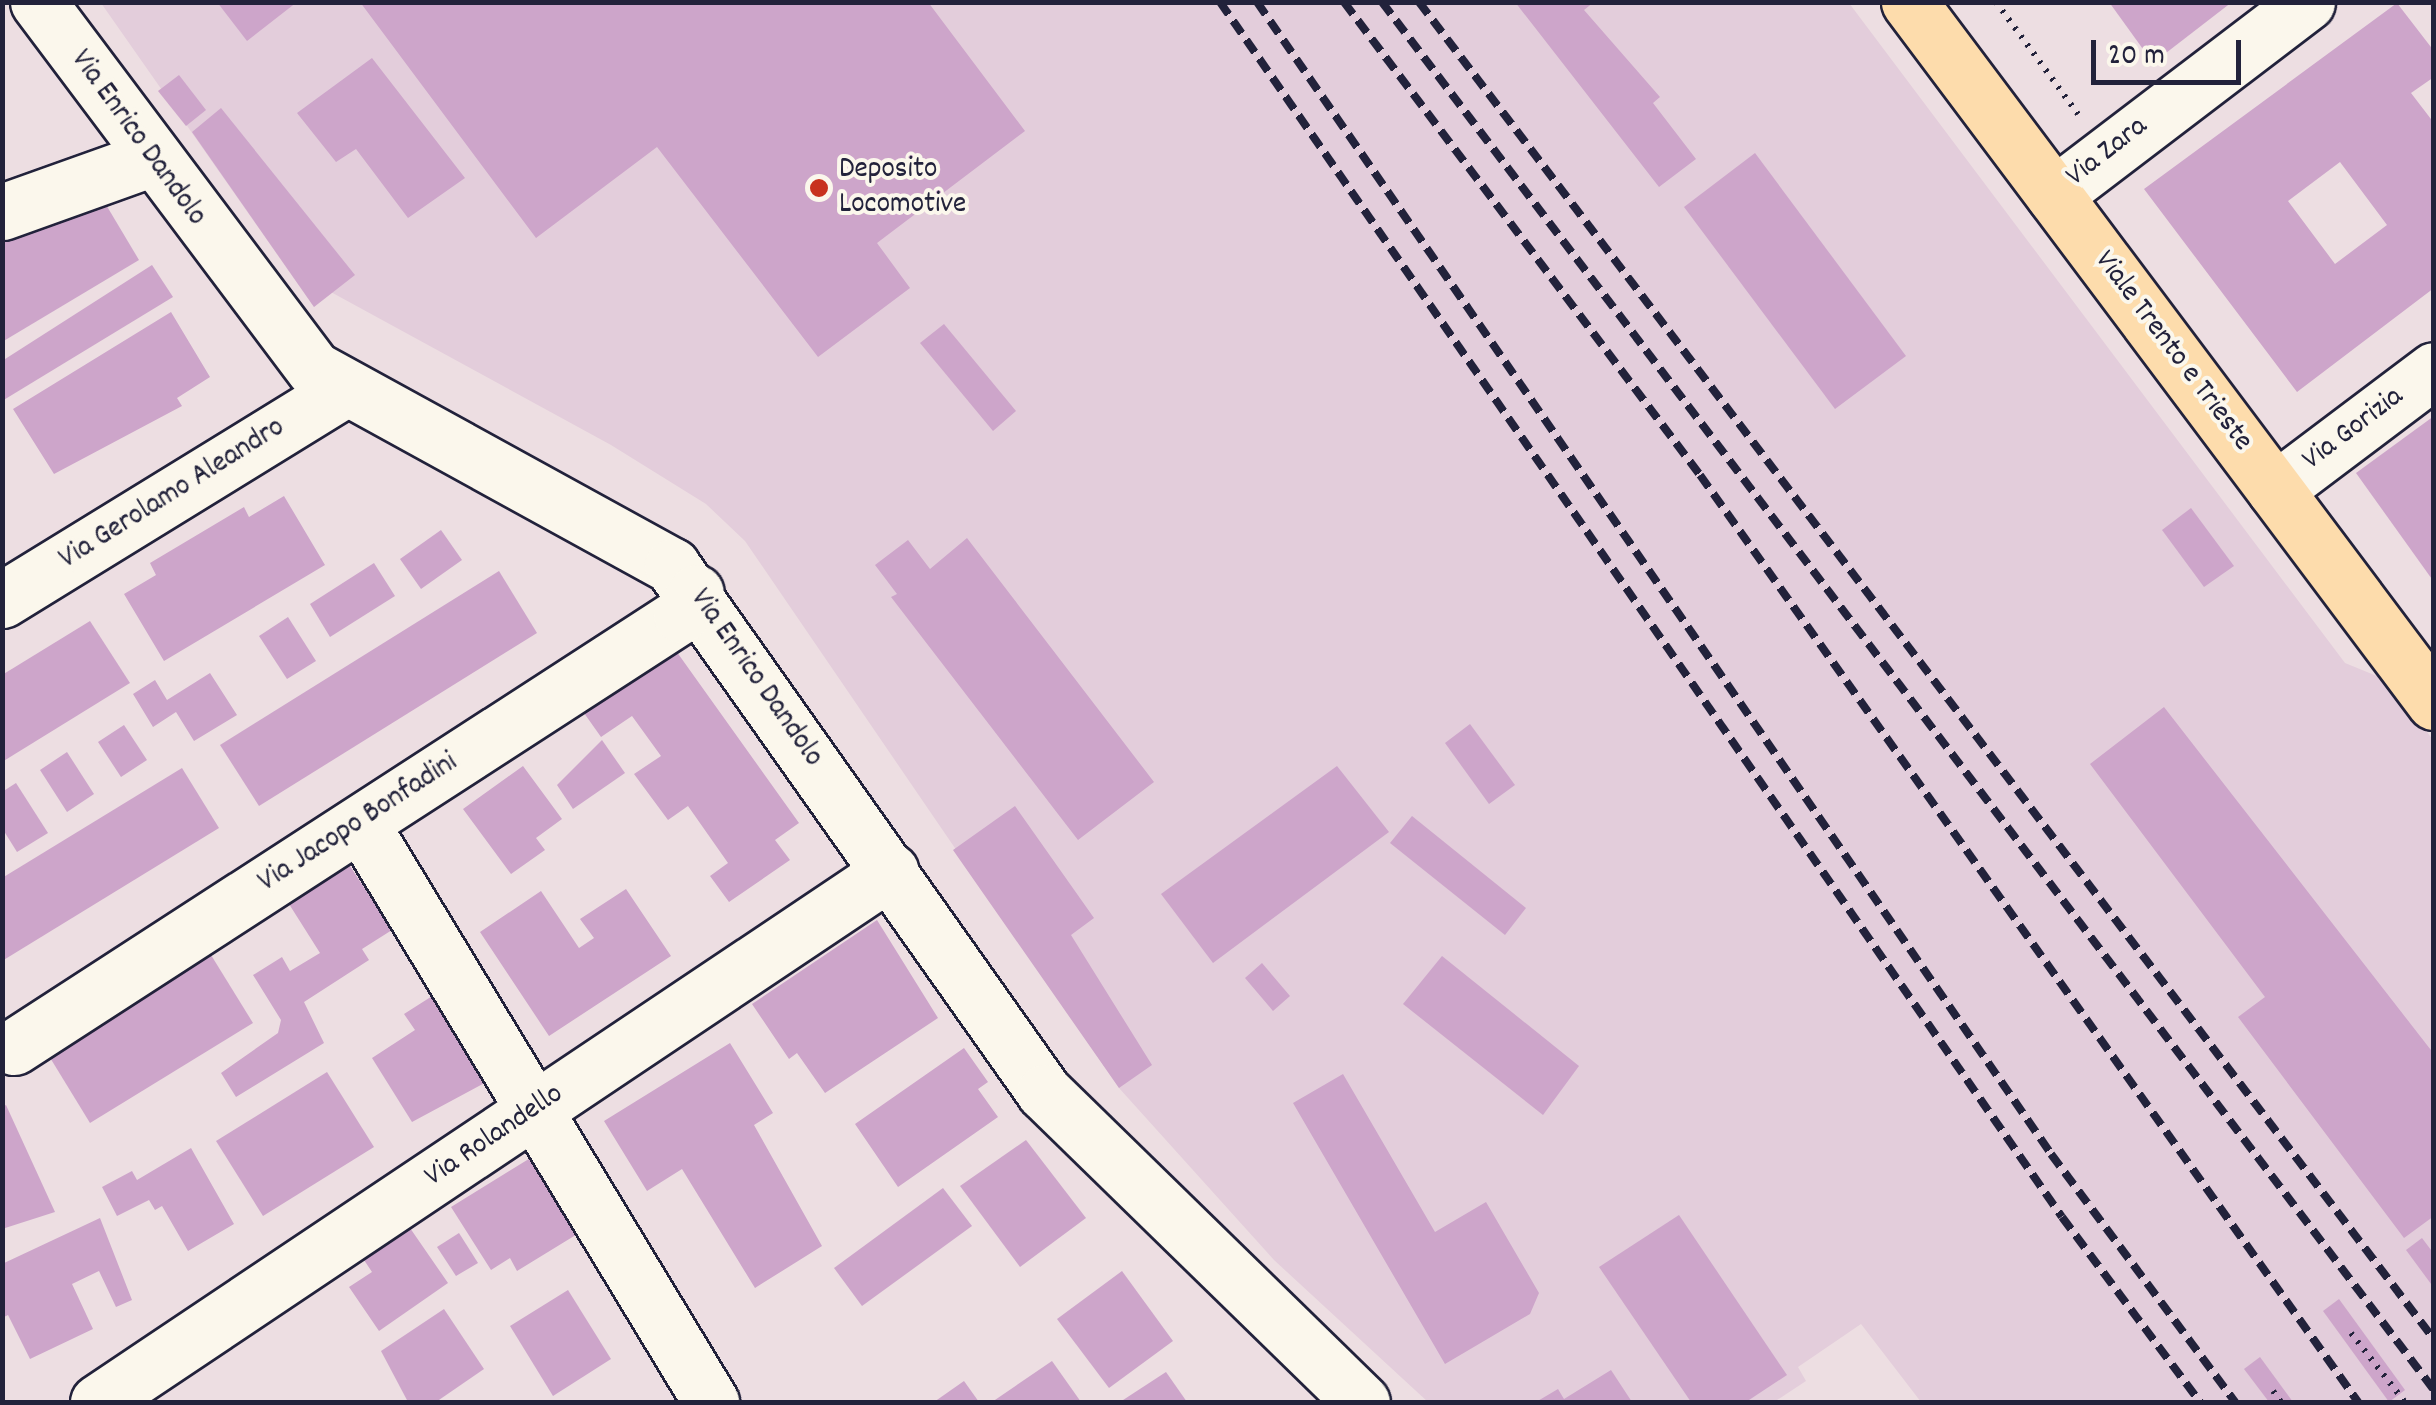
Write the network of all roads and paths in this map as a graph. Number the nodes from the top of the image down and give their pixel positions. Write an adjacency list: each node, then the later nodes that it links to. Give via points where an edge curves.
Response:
1 (38, 2): 6 (street, Via Enrico Dandolo)
2 (1909, 2): 7 (main road, Viale Trento e Trieste)
3 (1996, 2): 5 (path, via 2080,118)
4 (2307, 2): 7 (street, Via Zara)
5 (2080, 131)
6 (150, 158): 8 (street); 10 (street, Via Enrico Dandolo, via 296,352)
7 (2054, 195): 11 (main road, Viale Trento e Trieste)
8 (2, 212)
9 (2434, 370): 11 (street, Via Gorizia)
10 (344, 390): 12 (street, Via Enrico Dandolo, via 672,566); 13 (street, Via Gerolamo Aleandro)
11 (2275, 490): 14 (main road, Viale Trento e Trieste)
12 (696, 592): 15 (street, Via Jacopo Bonfadini, via 682,615); 16 (street, Via Enrico Dandolo)
13 (2, 600)
14 (2434, 702)
15 (361, 824): 17 (street, Via Jacopo Bonfadini); 18 (street)
16 (891, 871): 18 (street, Via Rolandello); 21 (street, Via Enrico Dandolo, via 1090,1145)
17 (14, 1047)
18 (535, 1110): 22 (street, Via Rolandello); 23 (street)
19 (2350, 1333): 25 (path)
20 (2273, 1391): 24 (path)
21 (1353, 1400)
22 (98, 1402)
23 (711, 1402)
24 (2281, 1402)
25 (2405, 1402)

